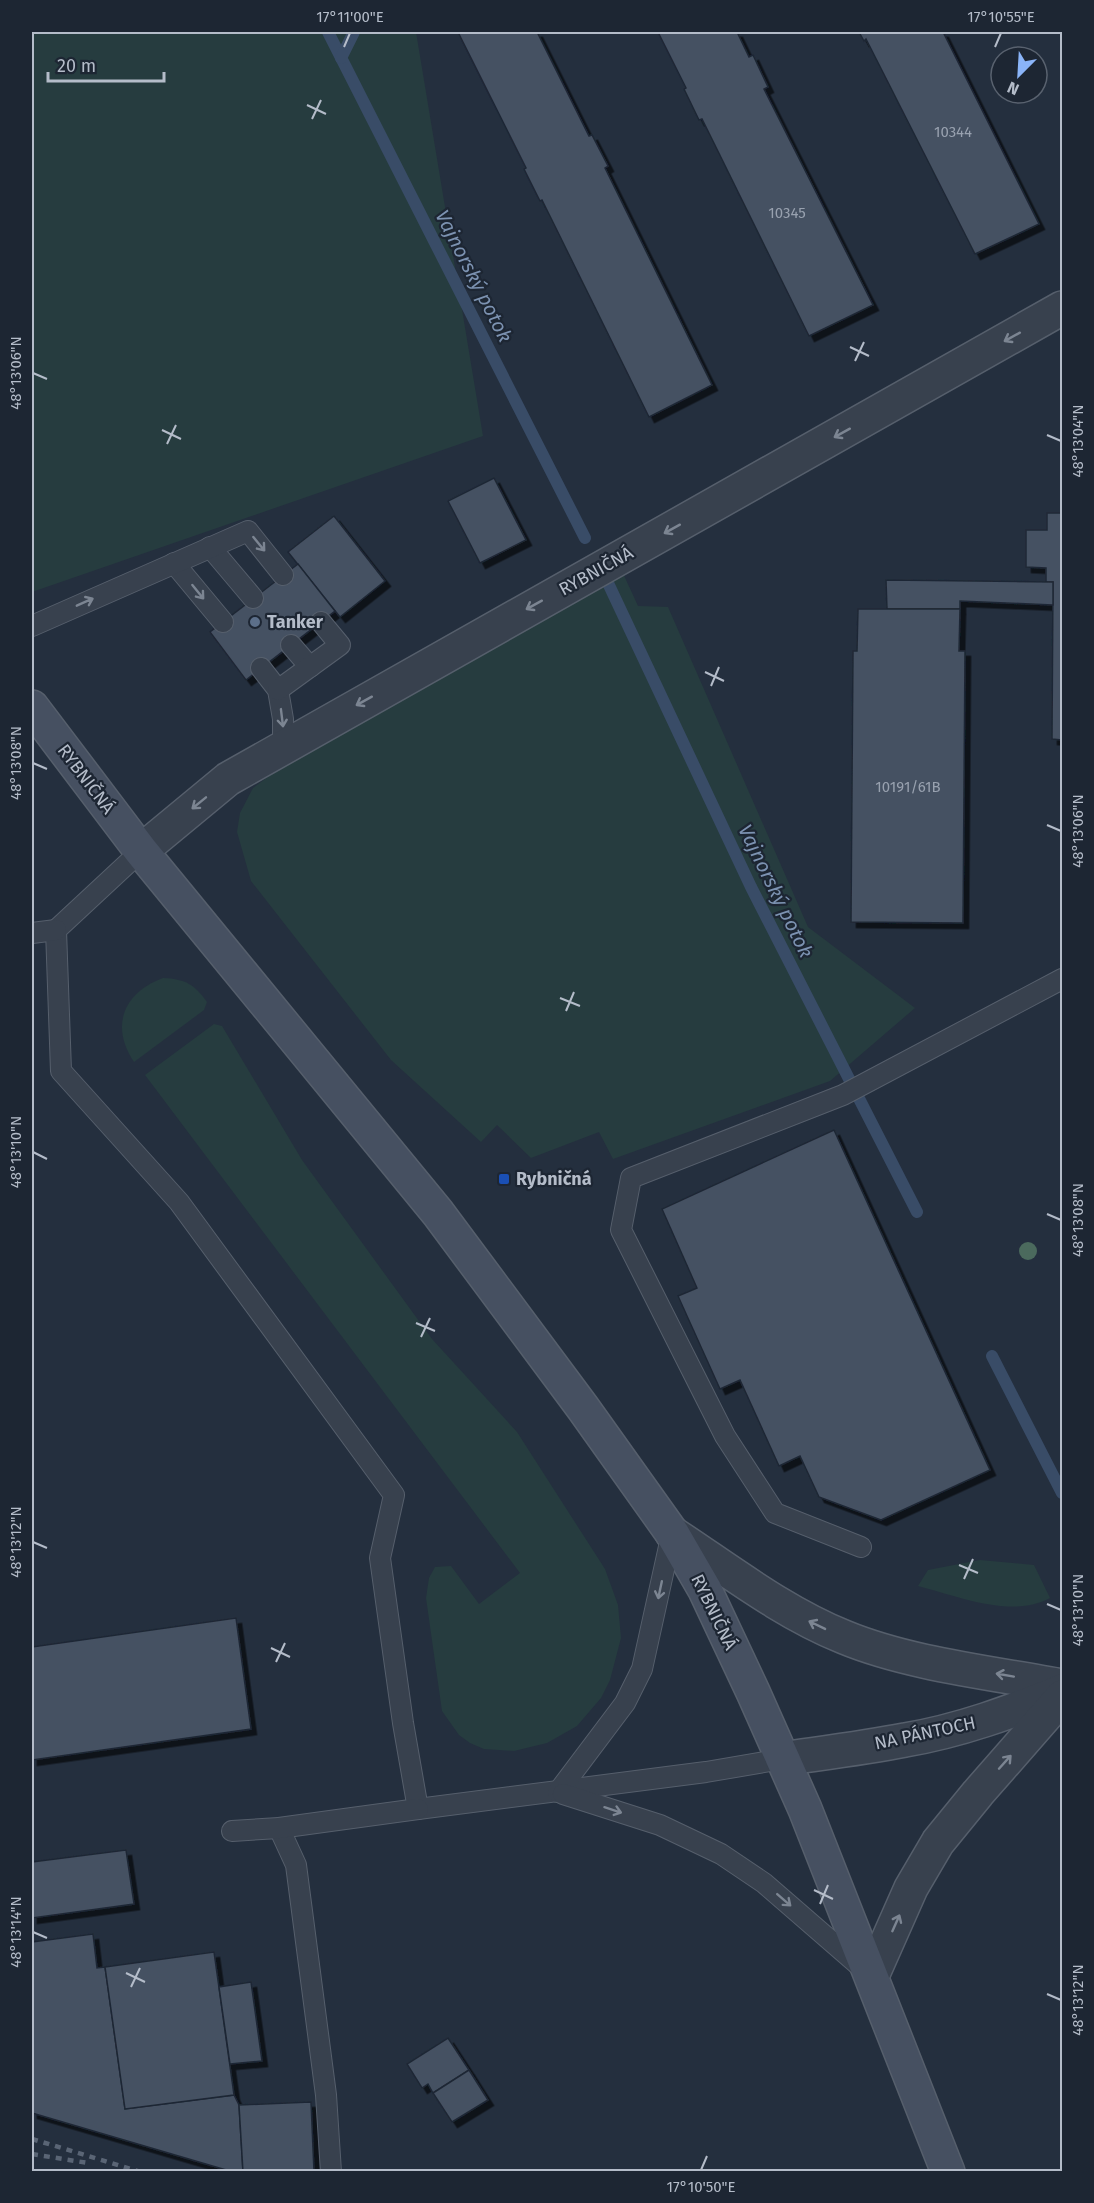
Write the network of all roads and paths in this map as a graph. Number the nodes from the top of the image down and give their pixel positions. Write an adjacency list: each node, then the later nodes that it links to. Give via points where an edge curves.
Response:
1 (1062, 308): 14 (street, RYBNIČNÁ, one-way to 14)
2 (210, 547): 3 (lane); 4 (lane, one-way to 4, via 248,531); 5 (lane)
3 (174, 563): 6 (lane, one-way to 6); 8 (lane, one-way to 3)
4 (283, 575)
5 (253, 598)
6 (223, 622)
7 (321, 622): 10 (lane, via 340,645)
8 (32, 626)
9 (291, 645): 10 (lane)
10 (310, 667): 12 (lane)
11 (261, 668): 12 (lane)
12 (278, 690): 14 (lane, one-way to 14)
13 (32, 707): 15 (main road, RYBNIČNÁ)
14 (283, 747): 15 (street, RYBNIČNÁ, one-way to 15, via 228,779)
15 (141, 851): 16 (lane); 19 (main road, RYBNIČNÁ, via 438,1213)
16 (56, 930): 17 (lane); 26 (lane, via 61,1071 179,1202 394,1495 380,1558)
17 (32, 933)
18 (1062, 979): 20 (lane, via 843,1095 630,1178 621,1230 725,1436 775,1512)
19 (672, 1533): 21 (street, one-way to 19, via 893,1653 845,1638 810,1622); 24 (main road, RYBNIČNÁ, via 705,1590); 25 (lane, one-way to 25, via 642,1669 625,1703)
20 (861, 1547)
21 (1062, 1686)
22 (1062, 1691): 24 (street, NA PÁNTOCH, via 1012,1712 958,1728)
23 (1062, 1697): 29 (street, one-way to 23, via 911,1888 938,1842)
24 (782, 1759): 25 (lane); 29 (main road, RYBNIČNÁ)
25 (558, 1792): 26 (lane); 29 (lane, one-way to 29, via 660,1825 729,1859 764,1883)
26 (418, 1809): 27 (lane)
27 (279, 1828): 28 (lane); 30 (lane, via 296,1865 326,2095)
28 (232, 1831)
29 (872, 1976): 31 (main road, RYBNIČNÁ)
30 (331, 2172)
31 (948, 2172)

